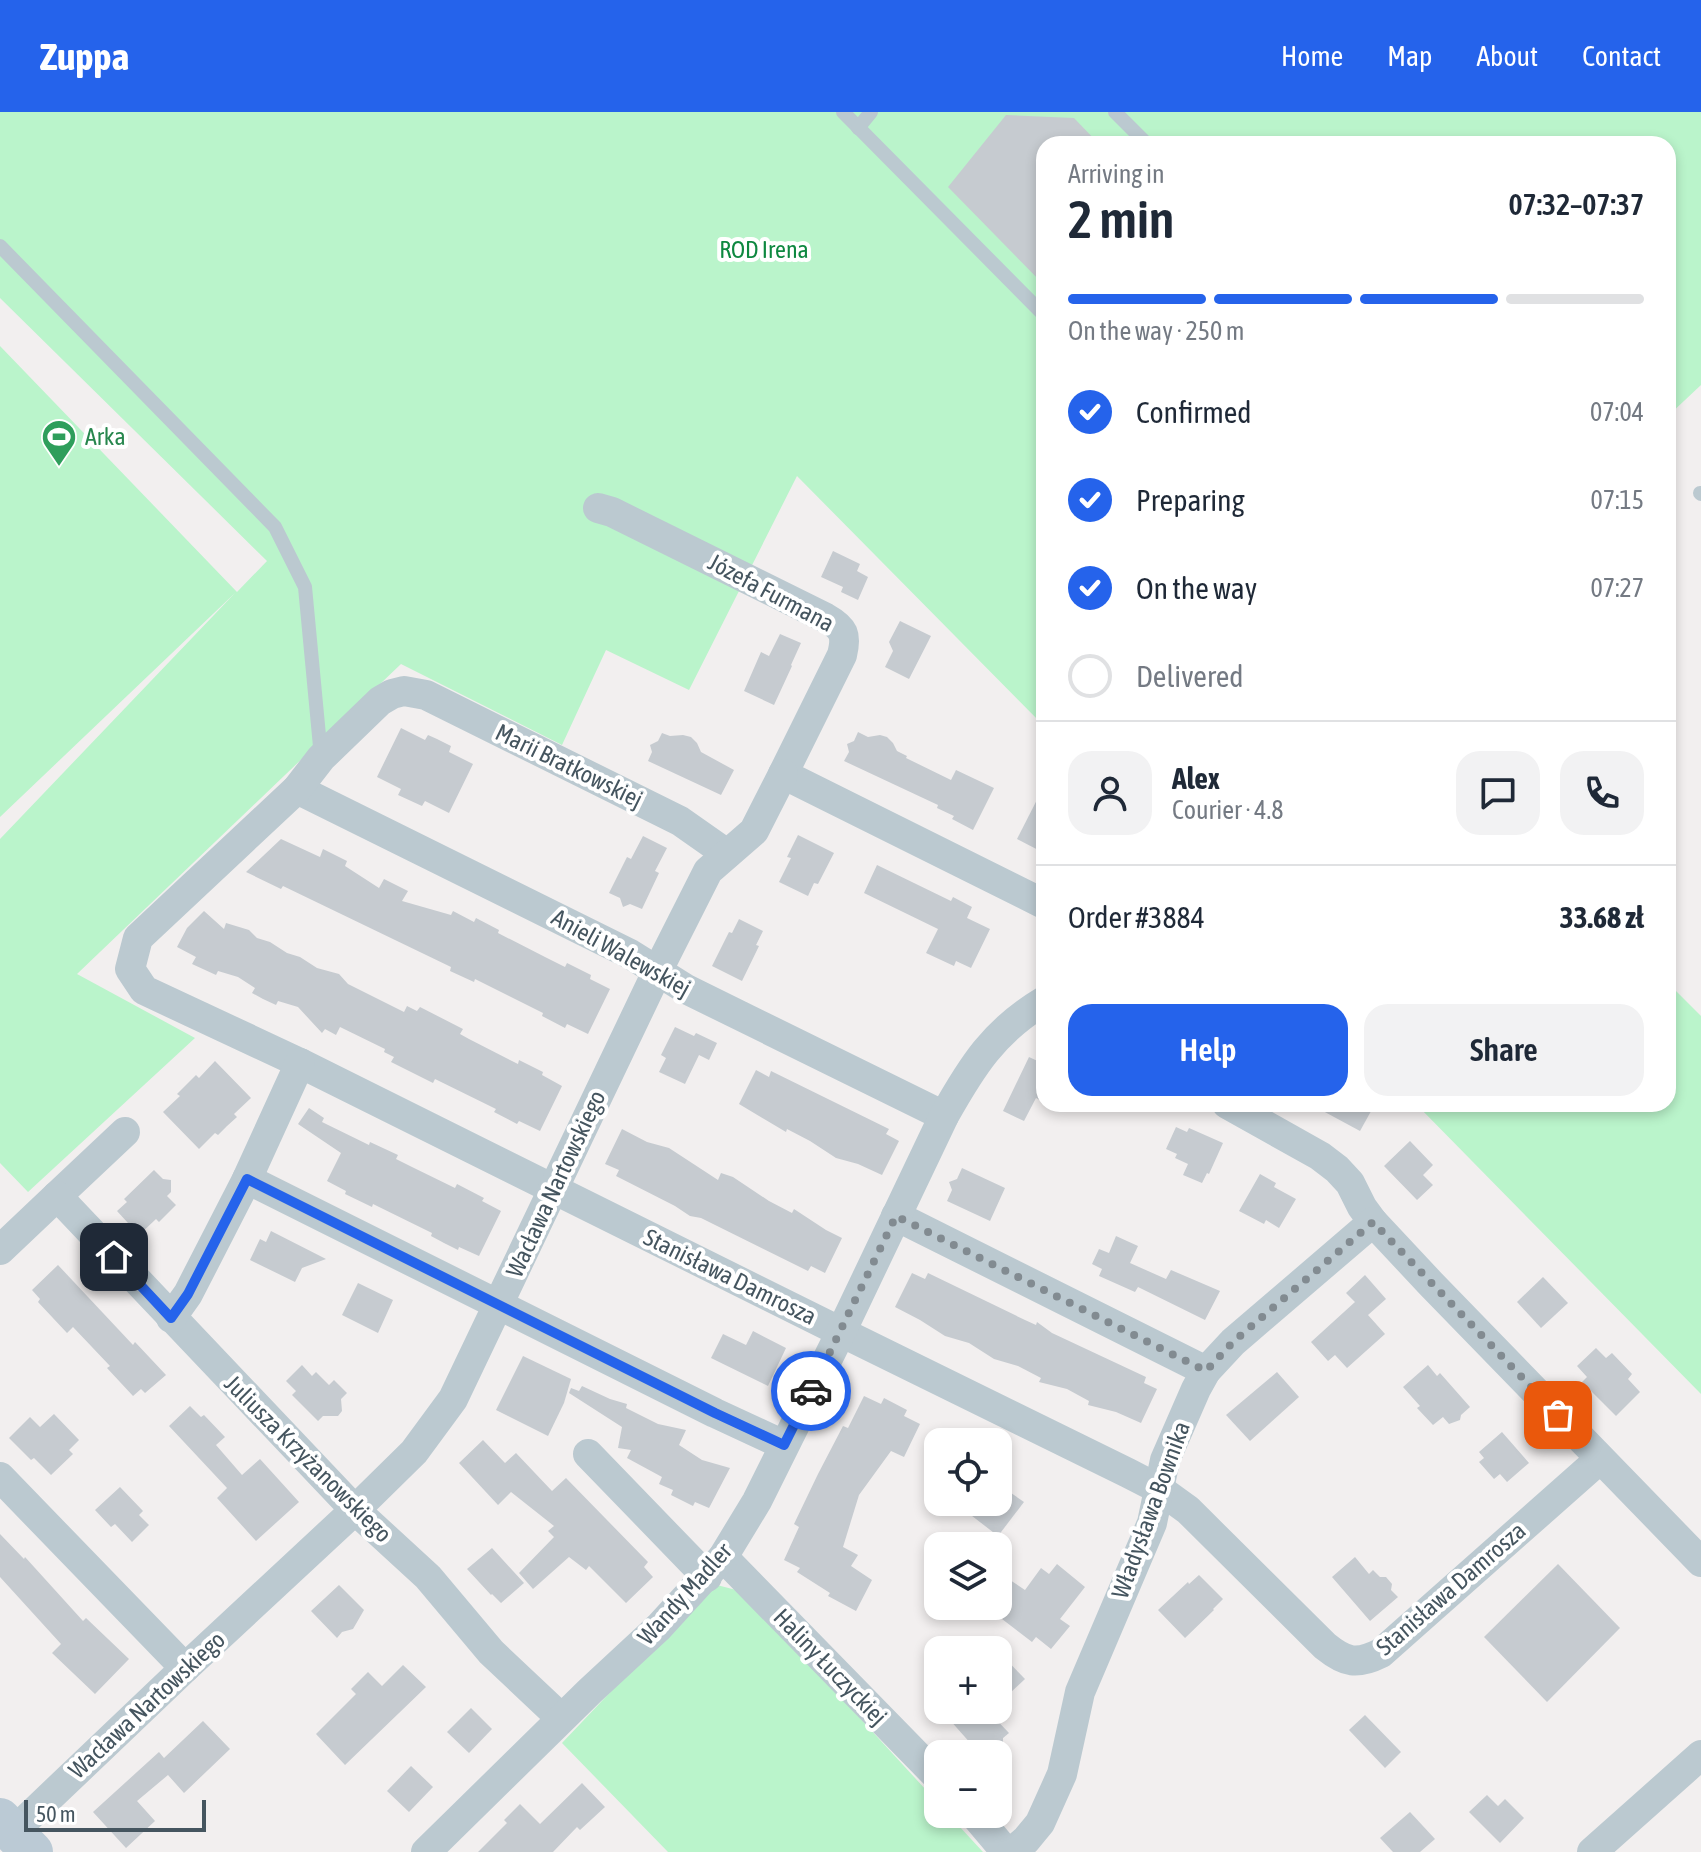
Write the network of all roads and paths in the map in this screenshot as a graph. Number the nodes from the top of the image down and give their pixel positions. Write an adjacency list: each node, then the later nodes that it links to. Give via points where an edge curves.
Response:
1 (843, 112): 4 (lane)
2 (871, 112): 4 (lane)
3 (1115, 112): 5 (lane)
4 (858, 128): 7 (lane)
5 (1139, 136)
6 (0, 246): 9 (lane, via 275,527 305,587)
7 (1036, 307)
8 (598, 508): 10 (street, Józefa Furmana, via 805,607 843,632 842,655)
9 (321, 758): 11 (street); 12 (street, Marii Bratkowskiej, via 380,701 404,691 426,695 680,821)
10 (783, 774): 12 (street, Wacława Nartowskiego, via 754,831); 13 (street)
11 (297, 789): 14 (street, Anieli Walewskiej); 16 (street, Stanisława Damrosza, via 138,938 130,969 144,990)
12 (727, 854): 14 (street, Wacława Nartowskiego, via 708,871)
13 (1036, 900)
14 (658, 970): 18 (street, Anieli Walewskiej, via 686,989); 21 (street, Wacława Nartowskiego)
15 (1036, 1006): 18 (street, Wandy Madler, via 1001,1033)
16 (300, 1063): 20 (street); 21 (street, Stanisława Damrosza)
17 (1241, 1112): 24 (street, via 1337,1169)
18 (944, 1116): 23 (street, Wandy Madler)
19 (125, 1132): 22 (street)
20 (247, 1179): 26 (street); 27 (street)
21 (553, 1190): 26 (street, Wacława Nartowskiego); 28 (street, Stanisława Damrosza)
22 (57, 1196): 25 (street); 27 (street, Juliusza Krzyżanowskiego)
23 (896, 1216): 28 (street, Wandy Madler); 29 (street)
24 (1373, 1222): 29 (street, Władysława Bownika); 32 (street)
25 (0, 1250)
26 (500, 1305): 30 (street); 35 (street, Wacława Nartowskiego, via 453,1399 414,1452)
27 (171, 1318): 35 (street, Juliusza Krzyżanowskiego)
28 (841, 1332): 30 (street, Wandy Madler); 34 (street, Stanisława Damrosza)
29 (1206, 1371): 34 (street, Władysława Bownika, via 1165,1460)
30 (784, 1445): 37 (street, Wandy Madler, via 757,1501)
31 (588, 1454): 37 (street, Haliny Łuczyckiej)
32 (1600, 1459): 34 (street, Stanisława Damrosza, via 1381,1653 1365,1661 1348,1661 1325,1646 1188,1510); 36 (street)
33 (0, 1477): 38 (street)
34 (1159, 1489): 46 (street, Władysława Bownika, via 1152,1523 1080,1692 1062,1774 1040,1823)
35 (355, 1510): 38 (street, Wacława Nartowskiego); 39 (street, Juliusza Krzyżanowskiego, via 428,1577 491,1652)
36 (1701, 1562)
37 (715, 1567): 39 (street, Wandy Madler); 41 (street, Haliny Łuczyckiej)
38 (185, 1668): 43 (street, Wacława Nartowskiego)
39 (561, 1718): 44 (street, Wandy Madler)
40 (1701, 1755): 47 (street)
41 (924, 1764)
42 (986, 1828): 45 (street)
43 (15, 1834)
44 (426, 1852)
45 (1006, 1852)
46 (1012, 1852)
47 (1592, 1852)

